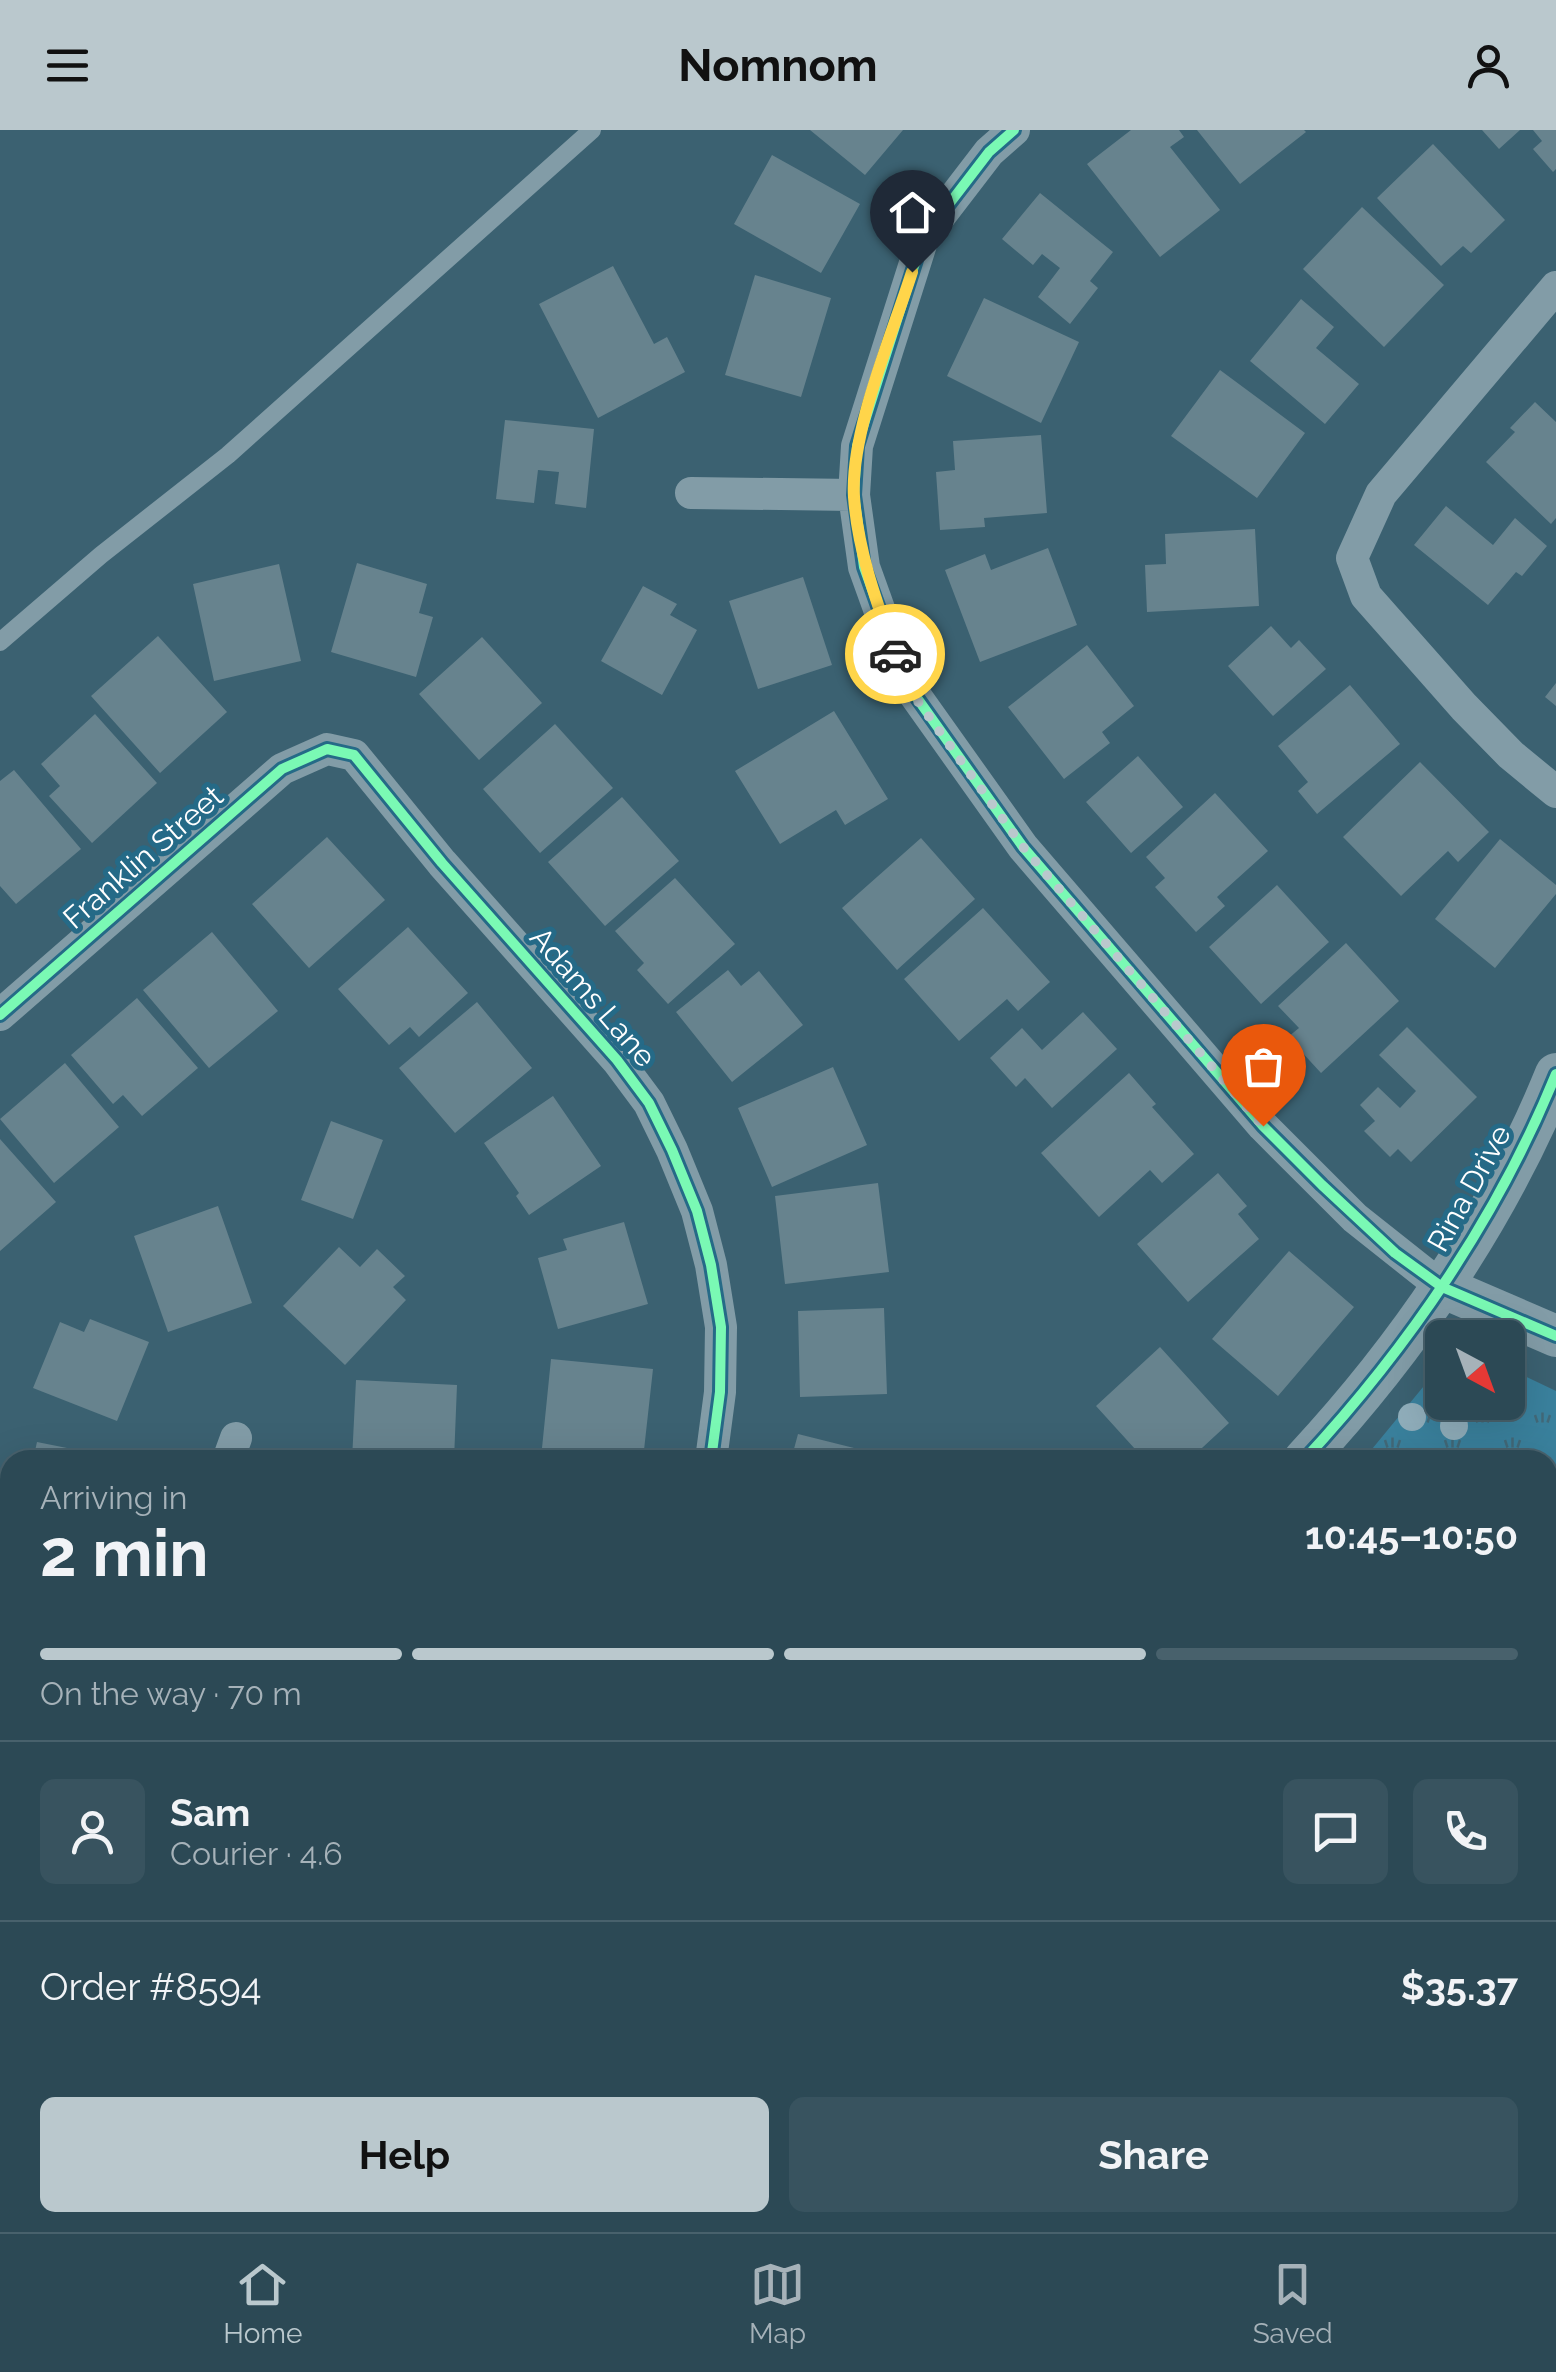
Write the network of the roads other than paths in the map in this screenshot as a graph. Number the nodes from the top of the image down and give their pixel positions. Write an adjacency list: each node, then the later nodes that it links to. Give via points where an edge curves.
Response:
1 (592, 130): 6 (lane, via 228,455)
2 (1014, 130): 5 (street, via 923,238 857,446)
3 (1556, 288): 8 (street, via 1381,494 1352,558 1366,596 1464,708)
4 (692, 492): 5 (street)
5 (854, 495): 11 (street, via 864,566 904,682 1023,847 1263,1126 1355,1218)
6 (0, 642)
7 (327, 749): 9 (street, Franklin Street, via 282,770); 13 (street, Adams Lane, via 354,755 648,1103 697,1211 712,1264 721,1343)
8 (1556, 792)
9 (0, 1016)
10 (1556, 1074): 11 (street, Rina Drive, via 1507,1177)
11 (1442, 1286): 12 (street); 14 (street, Rina Drive)
12 (1556, 1336)
13 (712, 1450)
14 (1313, 1450)

